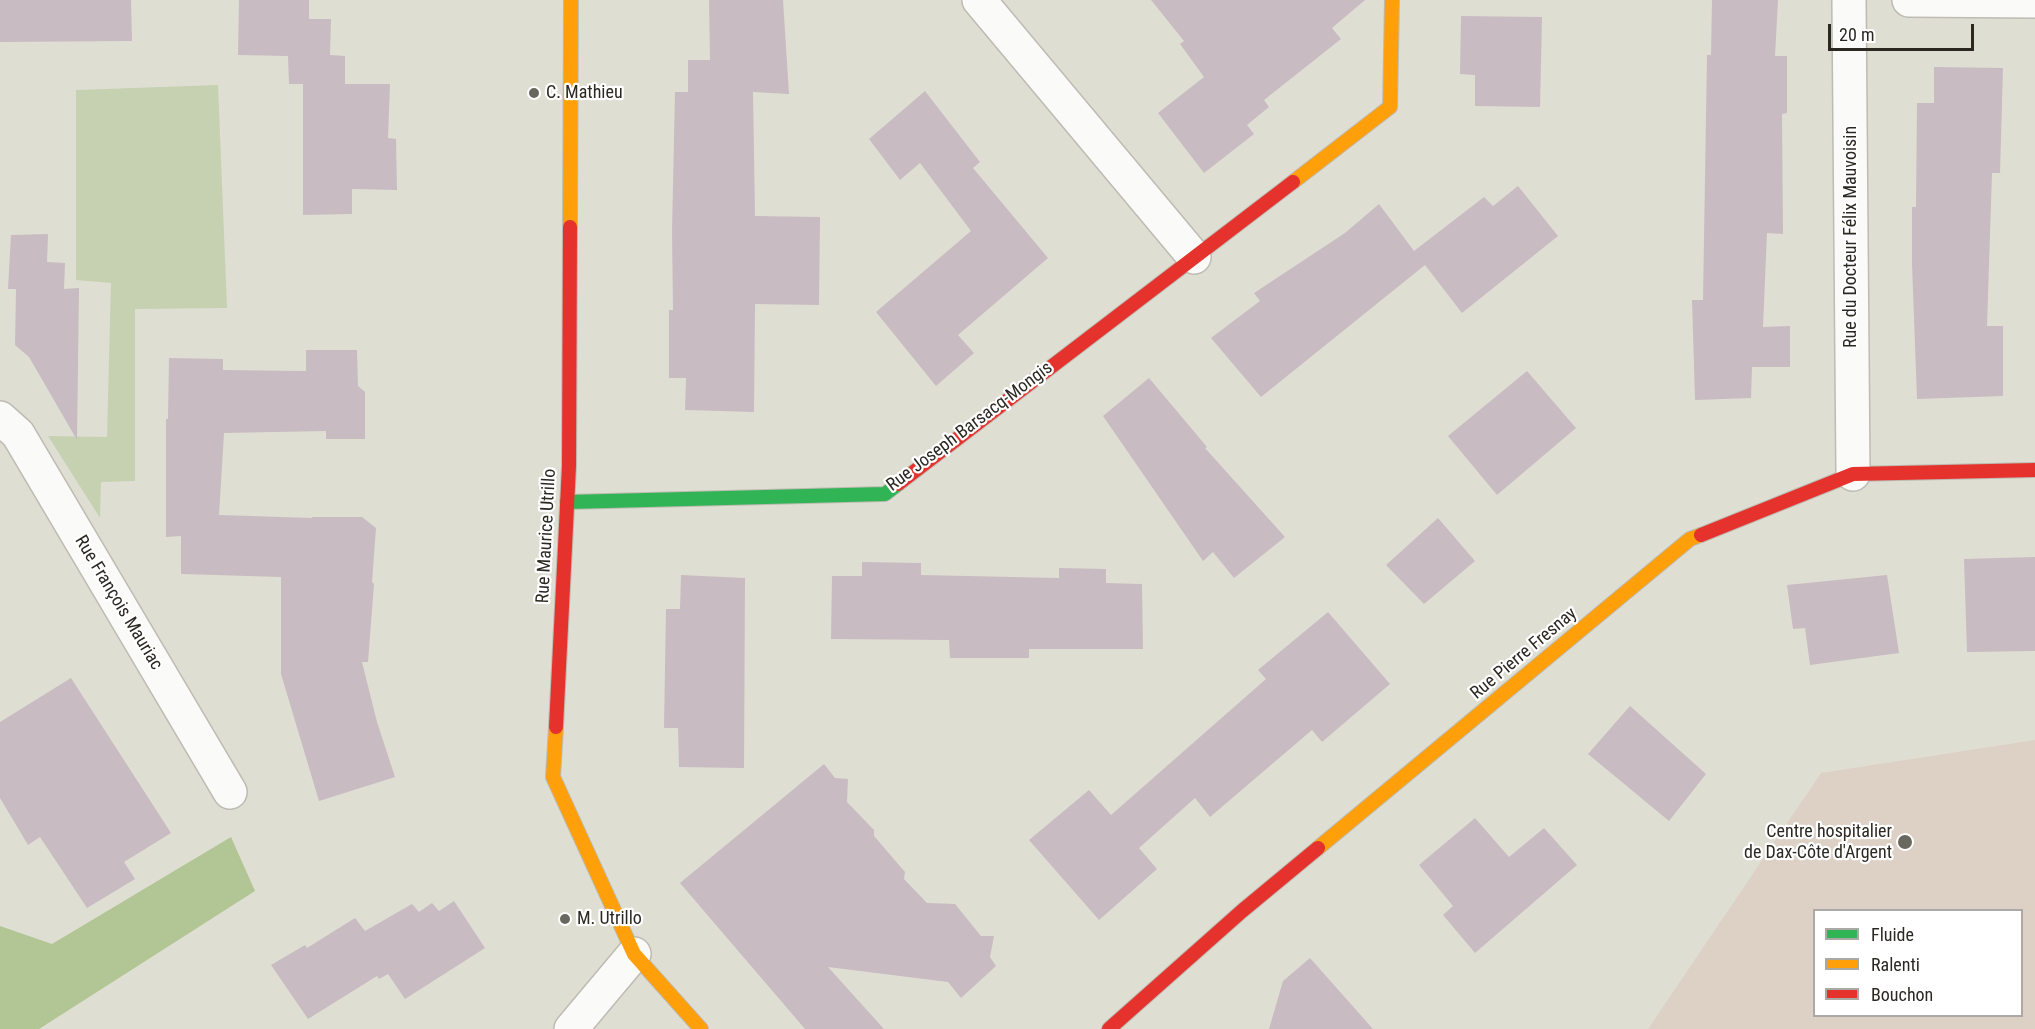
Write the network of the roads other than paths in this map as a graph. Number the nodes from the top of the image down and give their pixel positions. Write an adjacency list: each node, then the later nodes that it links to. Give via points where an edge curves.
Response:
1 (572, 0): 11 (street, Rue Maurice Utrillo)
2 (979, 0): 7 (street)
3 (1392, 0): 7 (street, Rue Joseph Barsacq-Mongis, via 1390,107)
4 (1849, 0): 10 (street, Rue du Docteur Félix Mauvoisin)
5 (1909, 0): 6 (street)
6 (2035, 1)
7 (1194, 257): 11 (street, Rue Joseph Barsacq-Mongis, via 885,494)
8 (0, 418): 12 (street, Rue François Mauriac, via 18,434)
9 (2035, 470): 10 (street, Rue Pierre Fresnay)
10 (1853, 474): 16 (street, Rue Pierre Fresnay, via 1690,539 1242,911)
11 (567, 502): 13 (street, Rue Maurice Utrillo, via 553,777)
12 (230, 792)
13 (634, 954): 14 (street); 15 (street, Rue Maurice Utrillo)
14 (571, 1029)
15 (701, 1029)
16 (1109, 1029)

